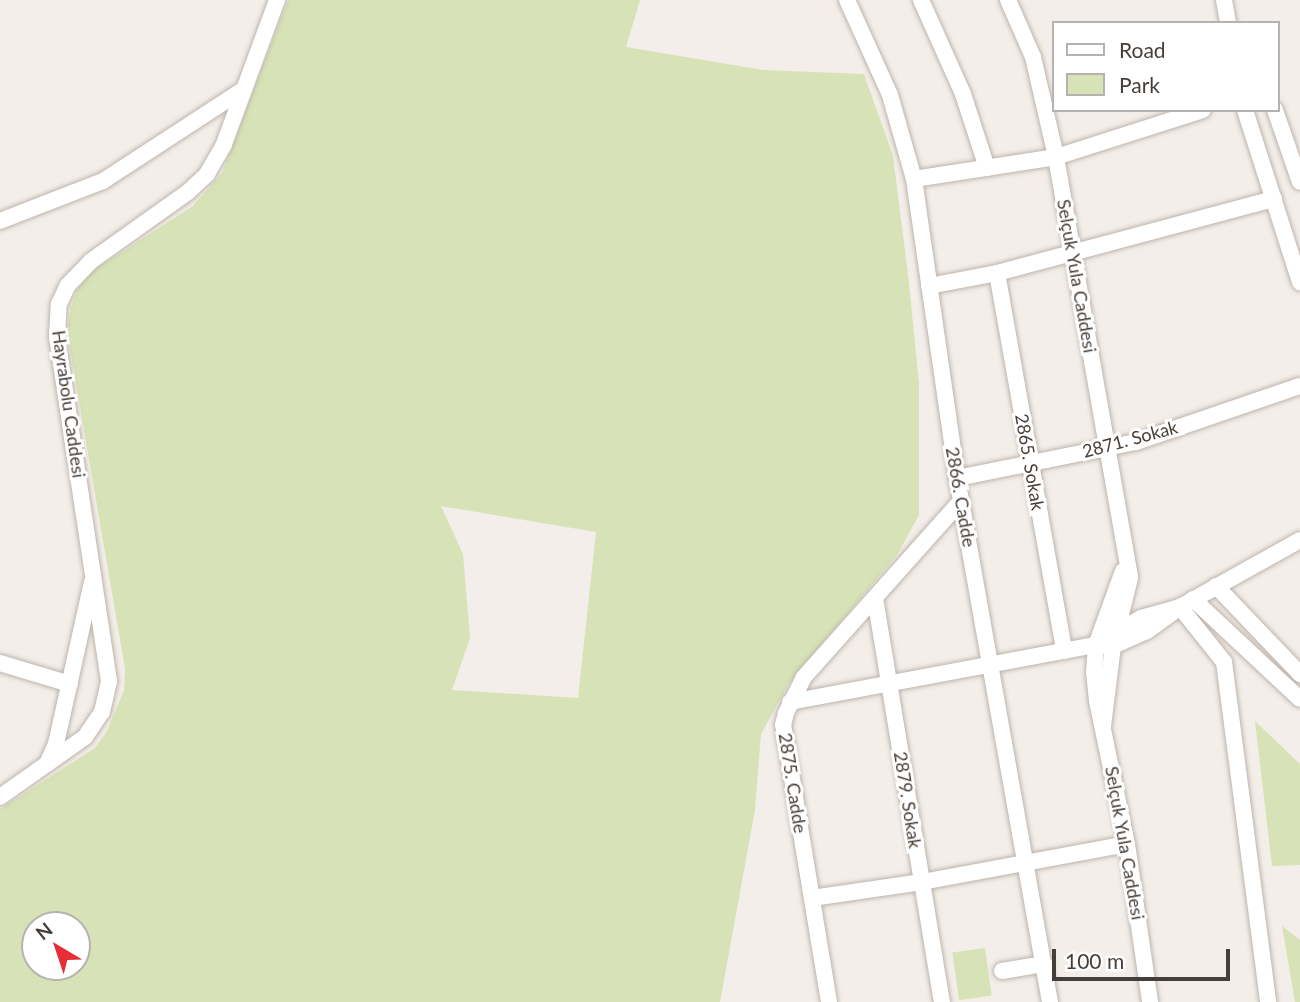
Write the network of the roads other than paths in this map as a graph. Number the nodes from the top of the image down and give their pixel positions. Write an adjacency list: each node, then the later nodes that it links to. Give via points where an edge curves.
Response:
1 (277, 0): 7 (street, Hayrabolu Caddesi)
2 (920, 0): 12 (street, via 963,94)
3 (1008, 0): 11 (street, Selçuk Yula Caddesi, via 1033,57)
4 (1224, 0): 6 (street)
5 (853, 2): 13 (street, 2866. Cadde, via 890,95)
6 (1228, 21)
7 (244, 89): 16 (street, via 103,181); 28 (street, Hayrabolu Caddesi, via 224,144 207,174 91,261 68,285 60,304 57,337)
8 (1197, 112): 11 (street)
9 (1246, 112): 15 (street)
10 (1276, 112): 14 (street)
11 (1056, 157): 12 (street); 17 (street, Selçuk Yula Caddesi)
12 (987, 167): 13 (street)
13 (914, 178): 20 (street, 2866. Cadde)
14 (1300, 181)
15 (1274, 199): 17 (street); 19 (street)
16 (0, 221)
17 (1073, 253): 18 (street); 22 (street, Selçuk Yula Caddesi)
18 (997, 273): 20 (street); 23 (street, 2865. Sokak)
19 (1300, 282)
20 (929, 286): 24 (street, 2866. Cadde)
21 (1300, 386): 22 (street, 2871. Sokak, via 1136,442)
22 (1108, 447): 23 (street, 2871. Sokak); 27 (street, Selçuk Yula Caddesi)
23 (1030, 463): 24 (street, 2871. Sokak); 36 (street, 2865. Sokak)
24 (957, 478): 25 (street, 2866. Cadde)
25 (961, 501): 30 (street, 2875. Cadde); 39 (street, 2866. Cadde)
26 (1300, 540): 29 (street)
27 (1125, 558): 33 (street, Selçuk Yula Caddesi, via 1130,578); 34 (street, Selçuk Yula Caddesi)
28 (94, 570): 42 (street); 46 (street, Hayrabolu Caddesi, via 109,665 106,701 90,731)
29 (1216, 586): 31 (street); 40 (street)
30 (875, 598): 41 (street, 2879. Sokak); 44 (street, 2875. Cadde, via 804,677)
31 (1186, 603): 32 (street); 33 (street); 35 (street, via 1147,631); 37 (street)
32 (1220, 624): 37 (street); 43 (street)
33 (1117, 629): 34 (street); 35 (street, Selçuk Yula Caddesi)
34 (1096, 645): 35 (street); 36 (street); 45 (street, Selçuk Yula Caddesi, via 1095,689)
35 (1113, 646): 45 (street, Selçuk Yula Caddesi)
36 (1064, 651): 39 (street)
37 (1224, 662): 58 (street)
38 (0, 663): 42 (street)
39 (990, 664): 41 (street); 49 (street, 2866. Cadde)
40 (1300, 674)
41 (889, 683): 44 (street); 50 (street, 2879. Sokak)
42 (71, 684): 46 (street, via 56,744)
43 (1300, 698)
44 (790, 702): 51 (street, 2875. Cadde, via 783,725)
45 (1103, 726): 48 (street, Selçuk Yula Caddesi)
46 (42, 769): 47 (street, Hayrabolu Caddesi)
47 (0, 797)
48 (1127, 844): 49 (street); 57 (street, Selçuk Yula Caddesi)
49 (1027, 862): 50 (street); 52 (street, 2866. Cadde)
50 (922, 882): 51 (street); 55 (street, 2879. Sokak)
51 (812, 898): 54 (street, 2875. Cadde)
52 (1044, 964): 53 (street); 56 (street, 2866. Cadde)
53 (1002, 971)
54 (829, 1002)
55 (942, 1002)
56 (1050, 1002)
57 (1150, 1002)
58 (1268, 1002)

